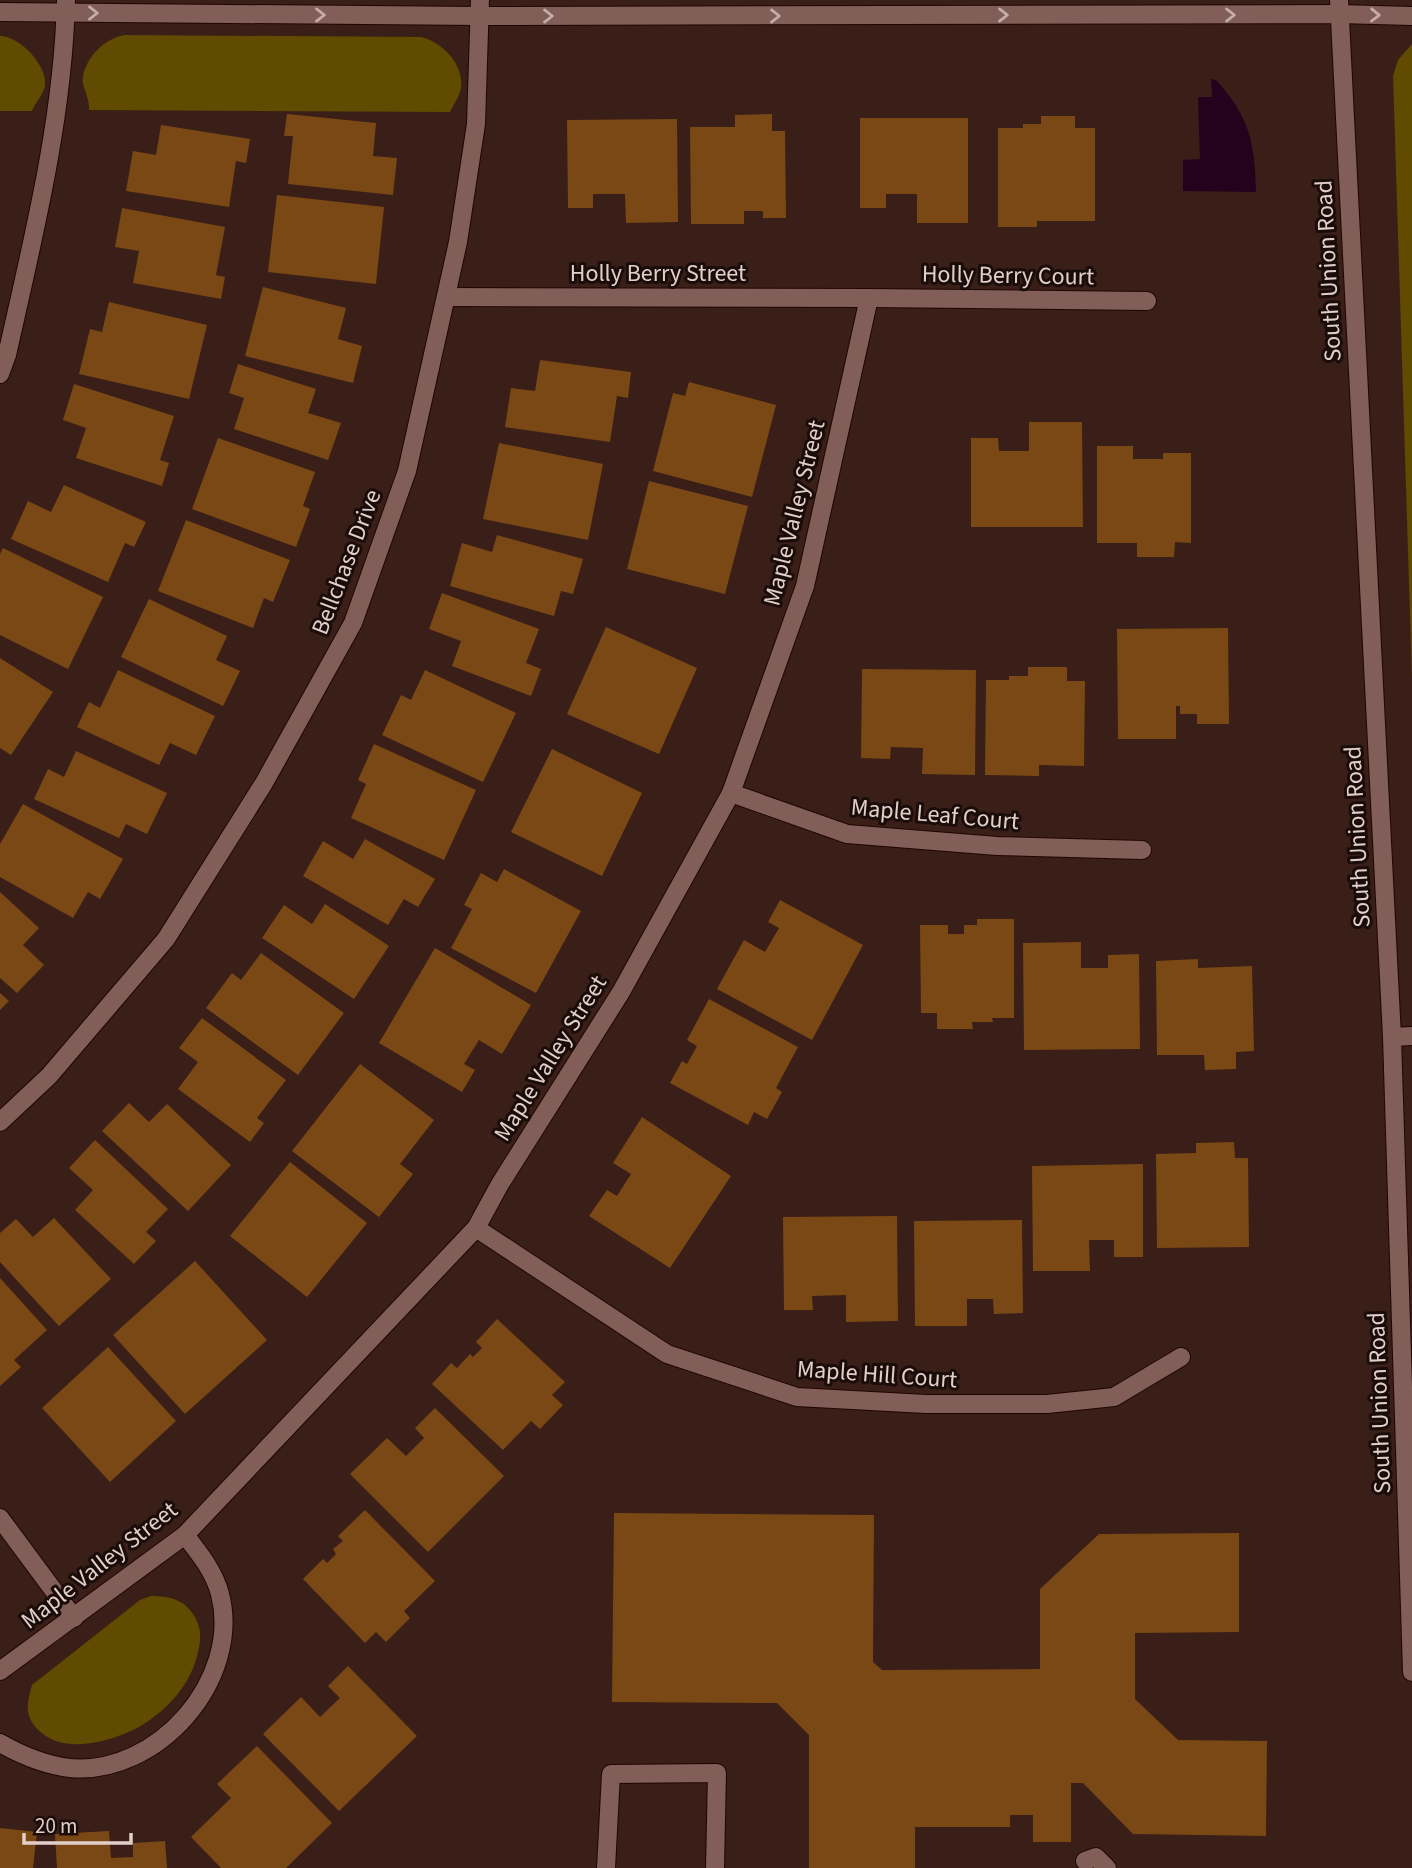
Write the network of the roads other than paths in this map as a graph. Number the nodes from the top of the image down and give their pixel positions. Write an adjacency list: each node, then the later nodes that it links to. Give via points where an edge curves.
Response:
1 (66, 6): 3 (street, one-way to 3); 4 (street); 9 (street, via 49,167)
2 (1339, 7): 3 (street, one-way to 2); 5 (street, one-way to 5); 13 (street, South Union Road)
3 (480, 8): 6 (street, Bellchase Drive, via 476,124)
4 (0, 12)
5 (1412, 16)
6 (446, 297): 7 (street, Holly Berry Street); 14 (street, Bellchase Drive, via 407,471 352,623 264,783 166,939 49,1076)
7 (869, 298): 8 (street, Holly Berry Court); 10 (street, Maple Valley Street, via 805,586)
8 (1147, 301)
9 (0, 374)
10 (730, 793): 11 (street, Maple Leaf Court, via 848,834 997,846); 15 (street, Maple Valley Street, via 621,992)
11 (1142, 850)
12 (1412, 1036): 13 (street)
13 (1392, 1037): 21 (street, South Union Road)
14 (0, 1122)
15 (477, 1228): 16 (street, Maple Hill Court, via 667,1354 797,1396 926,1404 1047,1404 1114,1396); 18 (street, Maple Valley Street)
16 (1181, 1357)
17 (0, 1518): 19 (street)
18 (185, 1535): 19 (street, Maple Valley Street); 22 (street, via 211,1570 221,1595 223,1628 218,1660 193,1709 173,1730 143,1750 98,1766 71,1768 42,1762)
19 (74, 1618): 20 (street, Maple Valley Street)
20 (0, 1671)
21 (1412, 1672)
22 (0, 1743)
23 (1085, 1861): 26 (street, via 1096,1857)
24 (606, 1868): 25 (street, via 611,1774 716,1773)
25 (715, 1868)
26 (1107, 1868)

